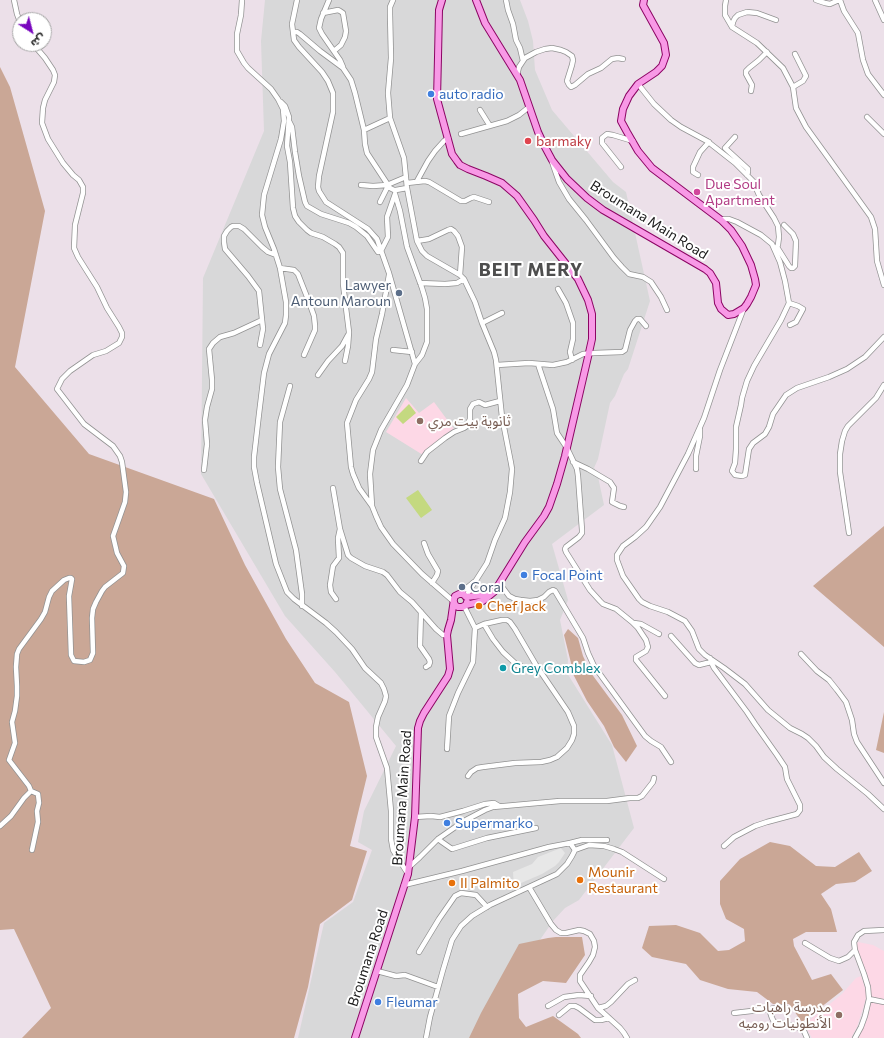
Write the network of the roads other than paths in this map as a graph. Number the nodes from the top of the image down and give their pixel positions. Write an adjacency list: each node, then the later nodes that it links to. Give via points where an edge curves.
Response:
1 (14, 0): 14 (street)
2 (242, 0): 32 (street, via 237,51 253,74 271,89)
3 (297, 0): 19 (street)
4 (329, 0): 15 (street)
5 (393, 0): 36 (street, via 390,7)
6 (442, 0): 45 (main road, via 439,10 437,99)
7 (476, 0): 27 (main road, Broumana Main Road, via 485,23)
8 (506, 0): 25 (street)
9 (643, 0): 28 (main road, via 664,44 666,55 662,66)
10 (726, 0): 18 (street, via 725,15)
11 (816, 0): 12 (street, via 828,4)
12 (840, 0): 31 (street, via 858,33 868,74)
13 (875, 0): 17 (street)
14 (17, 12)
15 (323, 13): 20 (street, via 320,31); 20 (street, via 338,10 343,13 345,37)
16 (776, 20): 18 (street, via 747,12 735,18)
17 (884, 20)
18 (732, 27): 22 (street)
19 (293, 32): 26 (street, via 300,34); 63 (street, via 296,43 322,72 333,93 333,112 319,176 319,191 326,202 368,229 377,239)
20 (334, 51): 26 (street)
21 (39, 52): 135 (street, via 55,75 45,100 42,123 48,139 63,163 83,187 75,225 75,252 122,335 119,343 93,355 70,371 57,389 84,424 110,442 120,456 126,502 113,536 124,570 102,590 93,609 93,650 90,660 74,661 71,655 71,578 64,580 52,591 45,612 17,654 17,696 12,722 16,743 9,760)
22 (767, 52): 29 (street, via 783,68); 30 (street, via 746,71 752,85)
23 (795, 54): 29 (street, via 806,77)
24 (623, 59): 25 (street, via 612,59 572,86 567,81 572,58 566,52 545,49)
25 (523, 61): 27 (street)
26 (343, 68): 39 (street, via 351,80)
27 (517, 75): 33 (main road, Broumana Main Road)
28 (638, 84): 46 (main road, via 625,102 621,121); 47 (street, via 671,120)
29 (793, 87): 70 (street, via 796,109 806,127 872,220 877,261)
30 (751, 91)
31 (884, 95)
32 (280, 102): 37 (street, via 287,109); 40 (street, via 283,114)
33 (530, 107): 38 (street, via 514,118); 48 (main road, Broumana Main Road, via 538,132)
34 (480, 110): 38 (street)
35 (867, 117): 43 (street)
36 (390, 118): 39 (street); 53 (street, via 404,158)
37 (289, 120): 41 (street); 63 (street, via 307,206 356,227 367,236 378,252)
38 (490, 126): 42 (street)
39 (364, 130): 55 (street, via 366,151)
40 (282, 131): 41 (street); 64 (street, via 263,200 264,227)
41 (288, 132): 80 (street, via 287,146 294,211 298,222 311,233 342,250)
42 (462, 134)
43 (884, 134)
44 (735, 137): 51 (street, via 725,148 748,169)
45 (448, 138): 52 (street, via 430,157); 85 (main road, via 452,154 460,164 502,183 517,196 578,280 592,314 593,334)
46 (632, 141): 49 (street, via 607,134 601,140); 59 (main road, via 657,172)
47 (709, 142): 50 (street, via 693,167 693,172); 51 (street)
48 (552, 160): 73 (main road, Broumana Main Road, via 566,180 594,204 710,273 717,285 717,298 721,309 726,314 734,314); 74 (street, via 559,182 569,199 614,258 630,274 651,282)
49 (621, 167)
50 (698, 175)
51 (747, 175): 62 (street, via 774,218 779,231)
52 (417, 181): 53 (street); 58 (street, via 427,182 461,201 474,197)
53 (407, 183): 55 (street); 56 (street); 61 (street)
54 (361, 185): 55 (street)
55 (388, 186): 56 (street); 57 (street)
56 (395, 192): 63 (street, via 387,217 388,237); 69 (street, via 407,247)
57 (380, 202)
58 (489, 202)
59 (721, 220): 62 (street, via 730,220 761,235); 73 (main road, via 742,246 754,275 756,285)
60 (784, 225): 62 (street, via 796,241 793,268)
61 (417, 242): 67 (street, via 427,256); 67 (street, via 451,229 454,231 462,247)
62 (776, 249): 72 (street)
63 (381, 251): 66 (street)
64 (276, 255): 65 (street); 76 (street, via 262,248 239,226 230,227 224,236 224,246 257,288)
65 (280, 268): 86 (street, via 293,270 298,274 314,316 315,330); 115 (street, via 286,302 285,323 268,357 264,373 254,467 276,564 287,592)
66 (389, 273): 84 (street); 103 (street, via 372,372 354,404 347,423 353,474)
67 (460, 275): 68 (street)
68 (464, 279): 69 (street, via 457,283); 77 (street)
69 (420, 283): 89 (street, via 427,309 427,342)
70 (884, 286)
71 (558, 289): 87 (street, via 573,323 570,355)
72 (789, 302): 78 (street, via 803,309 796,322); 81 (street, via 747,381 736,427 735,463 732,471 735,475 745,475 749,449 765,434 773,414 786,395 797,388 847,369 865,357)
73 (744, 308): 96 (street)
74 (667, 310)
75 (502, 313): 77 (street)
76 (262, 320): 82 (street); 101 (street, via 220,338 209,349 212,388 205,420 207,444)
77 (482, 323): 90 (street)
78 (790, 325)
79 (646, 326): 85 (street, via 640,319 635,320 624,352)
80 (349, 332): 88 (street); 92 (street, via 342,346)
81 (884, 337)
82 (260, 345)
83 (393, 350): 84 (street)
84 (412, 352): 89 (street)
85 (589, 353): 87 (street); 97 (main road)
86 (304, 355)
87 (572, 360): 91 (street, via 553,365)
88 (345, 361)
89 (415, 364): 103 (street, via 407,385 381,430 373,450 370,474)
90 (497, 364): 91 (street); 95 (street)
91 (538, 364): 97 (street, via 557,433)
92 (318, 375)
93 (884, 385): 106 (street, via 876,398 848,426 842,441 839,468)
94 (290, 386): 115 (street, via 280,422 278,467 280,489 296,550)
95 (500, 401): 98 (street, via 485,405 479,402 473,404 467,426 445,438 427,452); 108 (street, via 512,469 510,492 505,518 487,563)
96 (700, 429): 100 (street); 126 (street, via 660,507 646,527 622,546 617,560 623,576 642,602 685,621 699,649)
97 (567, 448): 99 (street); 110 (main road, via 549,507)
98 (421, 461)
99 (573, 462): 104 (street, via 610,482 614,488 612,502); 119 (street, via 578,476 582,530 579,537 566,547 566,552 600,601)
100 (696, 469)
101 (204, 470)
102 (333, 488): 105 (street)
103 (372, 506): 109 (street, via 386,535)
104 (624, 507)
105 (340, 529): 114 (street, via 339,558 333,566 330,585); 117 (street, via 350,558 387,575)
106 (849, 533)
107 (424, 543): 109 (street, via 438,571)
108 (477, 580): 112 (street); 113 (street)
109 (432, 583): 113 (street, via 442,592)
110 (500, 584): 111 (main road); 131 (street, via 509,596 521,600 538,600 555,591 583,638 594,666 645,736 661,747)
111 (494, 592): 112 (main road); 116 (main road, via 483,601)
112 (466, 597): 113 (main road, via 463,594); 116 (main road)
113 (455, 598): 116 (main road, via 458,607); 118 (main road, Broumana Main Road)
114 (336, 599)
115 (302, 606): 148 (street, via 336,632 384,689 386,702 377,722 376,737 387,768 393,850)
116 (464, 606): 118 (main road, Broumana Main Road); 121 (street)
117 (421, 612): 122 (street, via 436,629 444,635); 128 (street, via 420,646 429,659 429,665)
118 (451, 620): 122 (main road, Broumana Main Road)
119 (634, 623): 123 (street, via 642,624); 129 (street, via 648,647 636,657 636,660)
120 (484, 624): 121 (street); 127 (street, via 503,652); 132 (street, via 505,620 513,626 568,712 574,726 574,734 567,748 550,760 477,768)
121 (475, 628): 130 (street, via 473,662 449,716)
122 (447, 634): 138 (main road, Broumana Main Road, via 450,670 418,728)
123 (659, 634)
124 (671, 636): 126 (street, via 695,664)
125 (801, 654): 134 (street, via 829,680 846,702 857,742)
126 (711, 660): 137 (street, via 744,684 780,720 808,738 824,757); 144 (street, via 777,754 800,805 798,814 756,826 734,837)
127 (521, 666)
128 (426, 667)
129 (665, 696)
130 (447, 749)
131 (671, 762)
132 (468, 776)
133 (654, 778): 136 (street, via 638,798)
134 (884, 783)
135 (31, 791): 139 (street, via 9,819); 145 (street, via 38,794 39,803)
136 (499, 806): 138 (street, via 494,803 485,804 440,817); 141 (street, via 464,821)
137 (884, 809)
138 (415, 817): 147 (main road, Broumana Main Road)
139 (0, 826)
140 (536, 828): 141 (street, via 487,838 452,849)
141 (438, 839): 147 (street)
142 (607, 840): 143 (street, Broumana Main Road, via 582,840)
143 (570, 843): 146 (street); 150 (street, Broumana Main Road)
144 (724, 846)
145 (32, 850)
146 (575, 850): 149 (street, via 589,845 614,849); 151 (street, via 557,874)
147 (409, 867): 148 (main road, Broumana Main Road)
148 (408, 874): 150 (main road, Broumana Main Road)
149 (664, 879)
150 (404, 885): 157 (main road, Broumana Road)
151 (529, 887): 152 (street); 160 (street, via 556,930 561,933 584,930 594,941 593,955 579,977)
152 (486, 907): 156 (street, via 476,895 461,893 456,896); 159 (street, via 461,926 452,940)
153 (884, 930): 155 (street, via 860,933 854,942)
154 (805, 943): 155 (street, via 830,958 839,960 848,957)
155 (855, 950): 161 (street, via 868,987)
156 (419, 952)
157 (377, 971): 159 (street, via 396,976 405,975); 170 (main road, Broumana Road)
158 (635, 980): 165 (street, via 606,1006)
159 (438, 987): 171 (street)
160 (591, 996): 163 (street, via 564,997); 165 (street)
161 (869, 998): 162 (street); 174 (street, via 865,1016)
162 (884, 1002)
163 (548, 1006)
164 (785, 1007): 166 (street)
165 (598, 1008): 169 (street)
166 (769, 1009): 167 (street); 173 (street, via 774,1022 796,1026 804,1031)
167 (734, 1013)
168 (559, 1015): 169 (street, via 570,1006 575,1006 595,1020)
169 (609, 1018): 172 (street)
170 (356, 1038)
171 (426, 1038)
172 (627, 1038)
173 (808, 1038)
174 (855, 1038)

